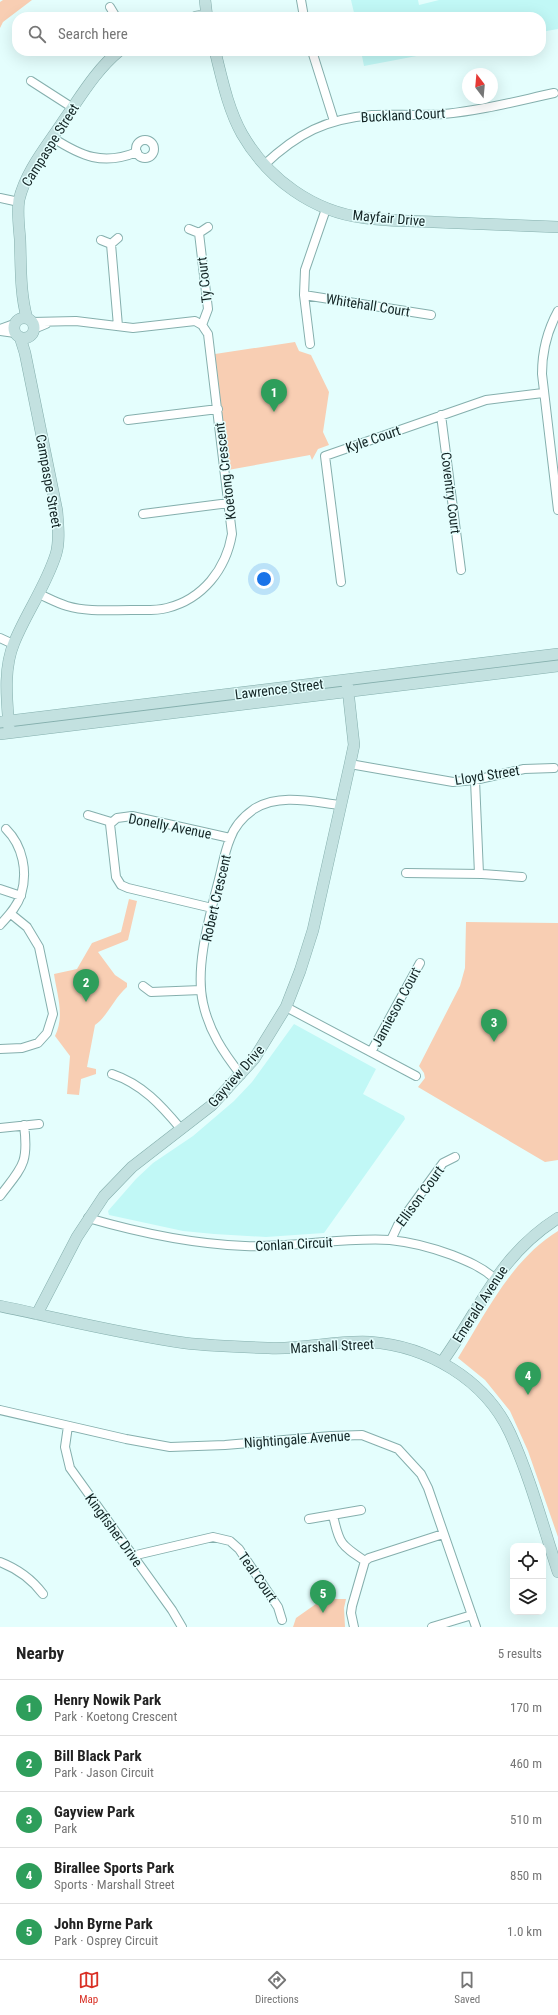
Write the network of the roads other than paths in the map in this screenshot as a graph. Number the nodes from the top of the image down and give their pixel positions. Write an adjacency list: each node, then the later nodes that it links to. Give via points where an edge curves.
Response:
1 (205, 0): 5 (street)
2 (301, 0): 6 (street)
3 (110, 7): 4 (street)
4 (113, 12)
5 (204, 12)
6 (303, 12)
7 (114, 56): 12 (street, Campaspe Street, via 98,71)
8 (216, 56): 16 (street, Mayfair Drive, via 236,121)
9 (314, 56): 13 (street)
10 (31, 81): 12 (street)
11 (554, 93): 13 (street, Buckland Court, via 441,114 373,115)
12 (73, 108): 14 (street, Campaspe Street)
13 (334, 121): 16 (street, Buckland Court, via 299,136)
14 (53, 138): 15 (street, via 76,153 93,158 115,158); 18 (street, Campaspe Street, via 25,180)
15 (137, 152)
16 (264, 165): 19 (street, Mayfair Drive, via 280,182)
17 (0, 198): 18 (street)
18 (19, 202): 33 (street, Campaspe Street)
19 (326, 209): 21 (street, Mayfair Drive, via 364,218); 27 (street, via 305,270)
20 (208, 227): 23 (street)
21 (558, 227)
22 (189, 229): 23 (street)
23 (199, 233): 31 (street, Ty Court, via 208,309)
24 (118, 238): 26 (street)
25 (101, 240): 26 (street)
26 (111, 244): 32 (street)
27 (304, 295): 29 (street, Whitehall Court); 35 (street)
28 (558, 311): 30 (street)
29 (431, 315)
30 (555, 323): 36 (street, via 542,354)
31 (202, 325): 32 (street, via 195,322 133,328); 37 (street, Koetong Crescent, via 208,334)
32 (118, 326): 33 (street, via 76,321)
33 (24, 327): 34 (street); 46 (street, Campaspe Street, via 25,353 57,511 56,554)
34 (0, 330)
35 (310, 344)
36 (543, 393): 38 (street, Kyle Court, via 486,400); 40 (street)
37 (218, 409): 39 (street); 41 (street, Koetong Crescent)
38 (441, 415): 44 (street, Coventry Court); 45 (street, Kyle Court, via 325,456)
39 (128, 420)
40 (555, 459): 42 (street)
41 (229, 503): 43 (street); 46 (street, Koetong Crescent, via 232,534 225,559 218,573 207,585 183,602 152,610 85,610 67,606)
42 (558, 510)
43 (143, 514)
44 (461, 570)
45 (341, 582)
46 (39, 594): 48 (street, Campaspe Street)
47 (0, 638): 48 (street)
48 (13, 644): 52 (street, Campaspe Street)
49 (558, 654): 51 (street, Lawrence Street)
50 (558, 666): 51 (street, Lawrence Street)
51 (348, 686): 52 (street, Lawrence Street); 53 (street, Lawrence Street); 54 (street, Gayview Drive, via 354,744)
52 (4, 722): 53 (street, Campaspe Street)
53 (5, 733)
54 (350, 764): 56 (street, Lloyd Street, via 453,782); 57 (street, Gayview Drive)
55 (554, 768): 56 (street, Lloyd Street, via 524,769)
56 (475, 780): 63 (street)
57 (340, 805): 61 (street, Robert Crescent, via 291,800 267,803 246,815); 73 (street, Gayview Drive, via 313,930)
58 (88, 814): 59 (street, Donelly Avenue)
59 (111, 822): 61 (street, Donelly Avenue, via 117,818 132,816); 67 (street, Donelly Avenue, via 116,877 121,884 128,888)
60 (6, 829): 66 (street, via 16,839 22,854)
61 (230, 838): 67 (street, Robert Crescent)
62 (406, 873): 63 (street)
63 (479, 874): 64 (street)
64 (522, 878)
65 (0, 889): 66 (street)
66 (21, 896): 68 (street)
67 (212, 908): 72 (street, Robert Crescent, via 202,963)
68 (11, 914): 69 (street); 74 (street, via 27,927 40,947 53,1014 47,1033 38,1043 22,1048)
69 (0, 925)
70 (420, 962): 75 (street, Jamieson Court)
71 (143, 986): 72 (street, via 151,992)
72 (201, 990): 77 (street, Robert Crescent, via 213,1035)
73 (286, 1007): 75 (street, Jamieson Court); 77 (street, Gayview Drive, via 268,1039)
74 (0, 1049)
75 (371, 1052): 78 (street, Jamieson Court)
76 (112, 1074): 82 (street, via 129,1080 142,1089 161,1105)
77 (241, 1075): 82 (street, Gayview Drive, via 212,1105)
78 (416, 1076)
79 (39, 1124): 80 (street)
80 (24, 1126): 81 (street); 84 (street, via 27,1146 25,1160)
81 (0, 1128)
82 (182, 1129): 85 (street, Gayview Drive, via 132,1167 104,1196)
83 (455, 1157): 87 (street, Ellison Court, via 444,1163 398,1225)
84 (0, 1196)
85 (88, 1218): 87 (street, Conlan Circuit, via 146,1234 246,1246); 90 (street, Gayview Drive)
86 (558, 1218): 88 (street, Emerald Avenue, via 530,1239)
87 (390, 1240): 88 (street, Conlan Circuit, via 440,1251 478,1266)
88 (494, 1278): 91 (street, Emerald Avenue)
89 (0, 1306): 90 (street, Marshall Street)
90 (37, 1314): 91 (street, Marshall Street, via 106,1330 186,1343 271,1349 369,1342 410,1350)
91 (442, 1362): 101 (street, Marshall Street, via 473,1384 495,1409 509,1432)
92 (0, 1410): 93 (street, Nightingale Avenue)
93 (68, 1426): 97 (street, Nightingale Avenue, via 155,1445 183,1447 362,1435 398,1449 421,1474); 98 (street, Kingfisher Drive, via 65,1447 70,1468)
94 (361, 1510): 95 (street)
95 (333, 1515): 96 (street); 99 (street, via 341,1543)
96 (309, 1519)
97 (443, 1534): 99 (street); 103 (street, Nightingale Avenue)
98 (132, 1556): 104 (street, Teal Court, via 213,1537 230,1541 278,1607); 105 (street, Kingfisher Drive)
99 (365, 1561): 106 (street, via 352,1606)
100 (0, 1562): 102 (street, via 26,1576)
101 (558, 1572)
102 (43, 1594)
103 (472, 1615): 107 (street); 108 (street, Nightingale Avenue)
104 (282, 1620)
105 (182, 1627)
106 (354, 1627)
107 (432, 1627)
108 (476, 1627)

